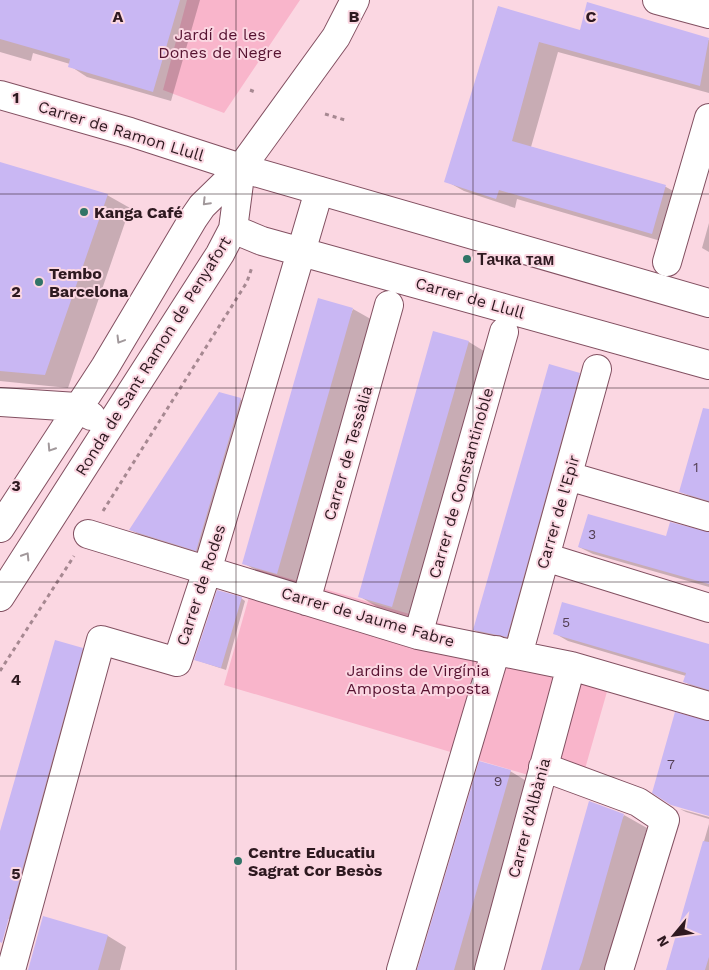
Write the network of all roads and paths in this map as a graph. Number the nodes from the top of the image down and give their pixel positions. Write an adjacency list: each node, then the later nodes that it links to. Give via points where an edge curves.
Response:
1 (355, 0): 10 (street, via 336,37)
2 (657, 0): 3 (street)
3 (709, 14)
4 (250, 90): 5 (path)
5 (255, 92)
6 (0, 95): 10 (street, Carrer de Ramon Llull)
7 (325, 114): 9 (path)
8 (709, 118): 14 (street)
9 (345, 120)
10 (241, 168): 11 (street); 12 (street, Ronda de Sant Ramon de Penyafort); 22 (street, one-way to 22, via 202,206)
11 (319, 191): 13 (street, Carrer de Rodes); 16 (street)
12 (233, 229): 13 (street, Carrer de Llull); 23 (street, Ronda de Sant Ramon de Penyafort)
13 (302, 252): 19 (street, Carrer de Llull); 29 (street, Carrer de Rodes)
14 (667, 262)
15 (250, 272): 27 (path, via 247,282)
16 (709, 303)
17 (389, 305): 31 (street, Carrer de Tessàlia)
18 (504, 332): 33 (street, Carrer de Constantinoble)
19 (709, 365)
20 (597, 369): 24 (street, Carrer de l'Epir)
21 (0, 402): 22 (street)
22 (77, 407): 23 (street); 26 (street, one-way to 26)
23 (108, 428): 30 (street, Ronda de Sant Ramon de Penyafort, one-way to 23)
24 (568, 476): 25 (street); 28 (street, Carrer de l'Epir)
25 (709, 517)
26 (0, 528)
27 (88, 534): 29 (street, Carrer de Jaume Fabre); 36 (path)
28 (545, 557): 32 (street); 34 (street, Carrer de l'Epir)
29 (207, 571): 31 (street, Carrer de Jaume Fabre); 39 (street, Carrer de Rodes, via 176,662 101,640)
30 (0, 597)
31 (306, 601): 33 (street, Carrer de Jaume Fabre)
32 (709, 608)
33 (418, 634): 34 (street, Carrer de Jaume Fabre)
34 (507, 652): 35 (street, Carrer de Jaume Fabre); 40 (street, Carrer de l'Epir)
35 (571, 666): 37 (street, Carrer de Jaume Fabre); 38 (street, Carrer d'Albània)
36 (0, 671)
37 (709, 706)
38 (542, 768): 41 (street, Carrer d'Albània); 42 (street, via 638,802 665,820)
39 (11, 970)
40 (401, 970)
41 (489, 970)
42 (619, 970)

